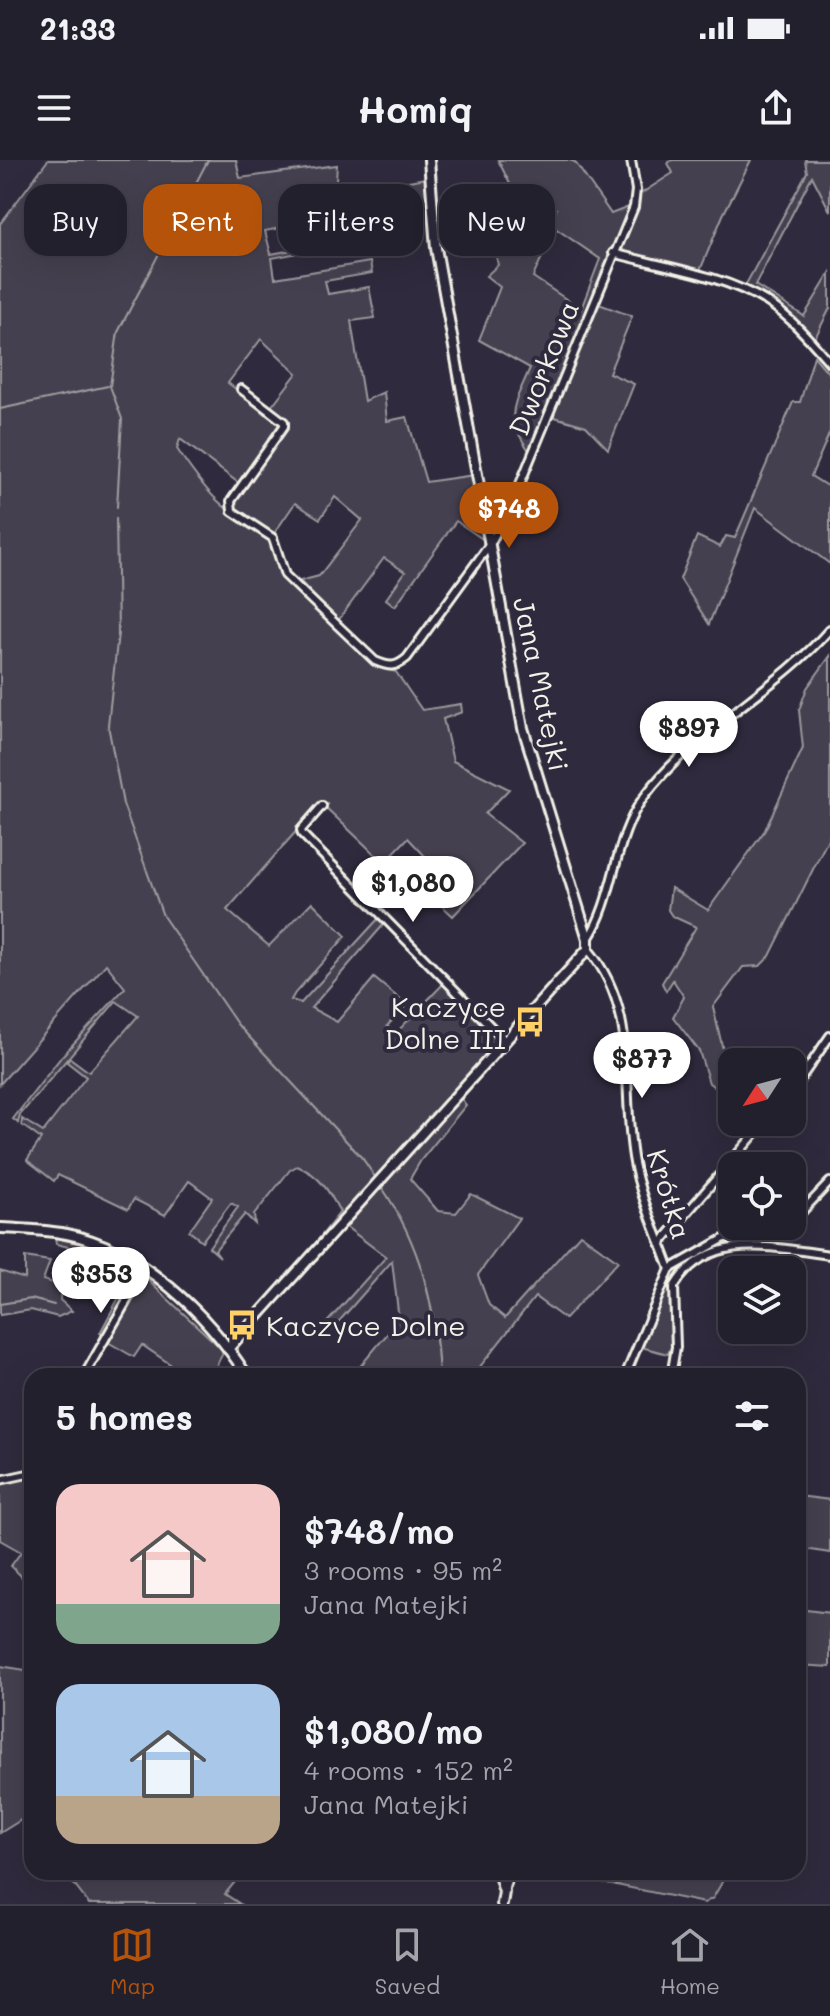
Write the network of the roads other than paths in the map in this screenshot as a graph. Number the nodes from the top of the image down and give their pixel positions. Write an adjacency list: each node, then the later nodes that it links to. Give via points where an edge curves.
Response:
1 (429, 160): 6 (street, Jana Matejki, via 436,248)
2 (631, 160): 3 (street, Dworkowa, via 634,207)
3 (613, 253): 4 (street, via 727,283 754,296 800,329); 6 (street, Dworkowa)
4 (830, 363)
5 (241, 389): 6 (street, Dworkowa, via 284,426 231,501 232,511 273,538 285,575 375,661 389,667 407,658)
6 (492, 541): 9 (street, Jana Matejki, via 523,728)
7 (830, 629): 9 (street, via 784,675 673,763 644,796 629,823)
8 (322, 806): 11 (street, via 302,834)
9 (588, 944): 11 (street); 18 (street, Krótka, via 619,1006 628,1043 627,1105 634,1166)
10 (830, 1036): 12 (street)
11 (505, 1041): 22 (street)
12 (806, 1071)
13 (753, 1136): 18 (street)
14 (830, 1182): 15 (street)
15 (806, 1207)
16 (0, 1228): 20 (street, via 69,1235 110,1248)
17 (721, 1240): 21 (street)
18 (661, 1243): 21 (street, Krótka)
19 (830, 1255): 26 (street, via 752,1245 709,1254 693,1264 674,1287)
20 (145, 1269): 22 (street); 23 (street)
21 (670, 1269): 25 (street)
22 (228, 1349): 24 (street)
23 (89, 1368)
24 (241, 1368)
25 (628, 1368)
26 (672, 1368)
27 (24, 1475): 28 (street)
28 (0, 1480)
29 (500, 1880): 31 (street)
30 (507, 1880): 31 (street)
31 (504, 1892): 32 (street)
32 (502, 1904)

